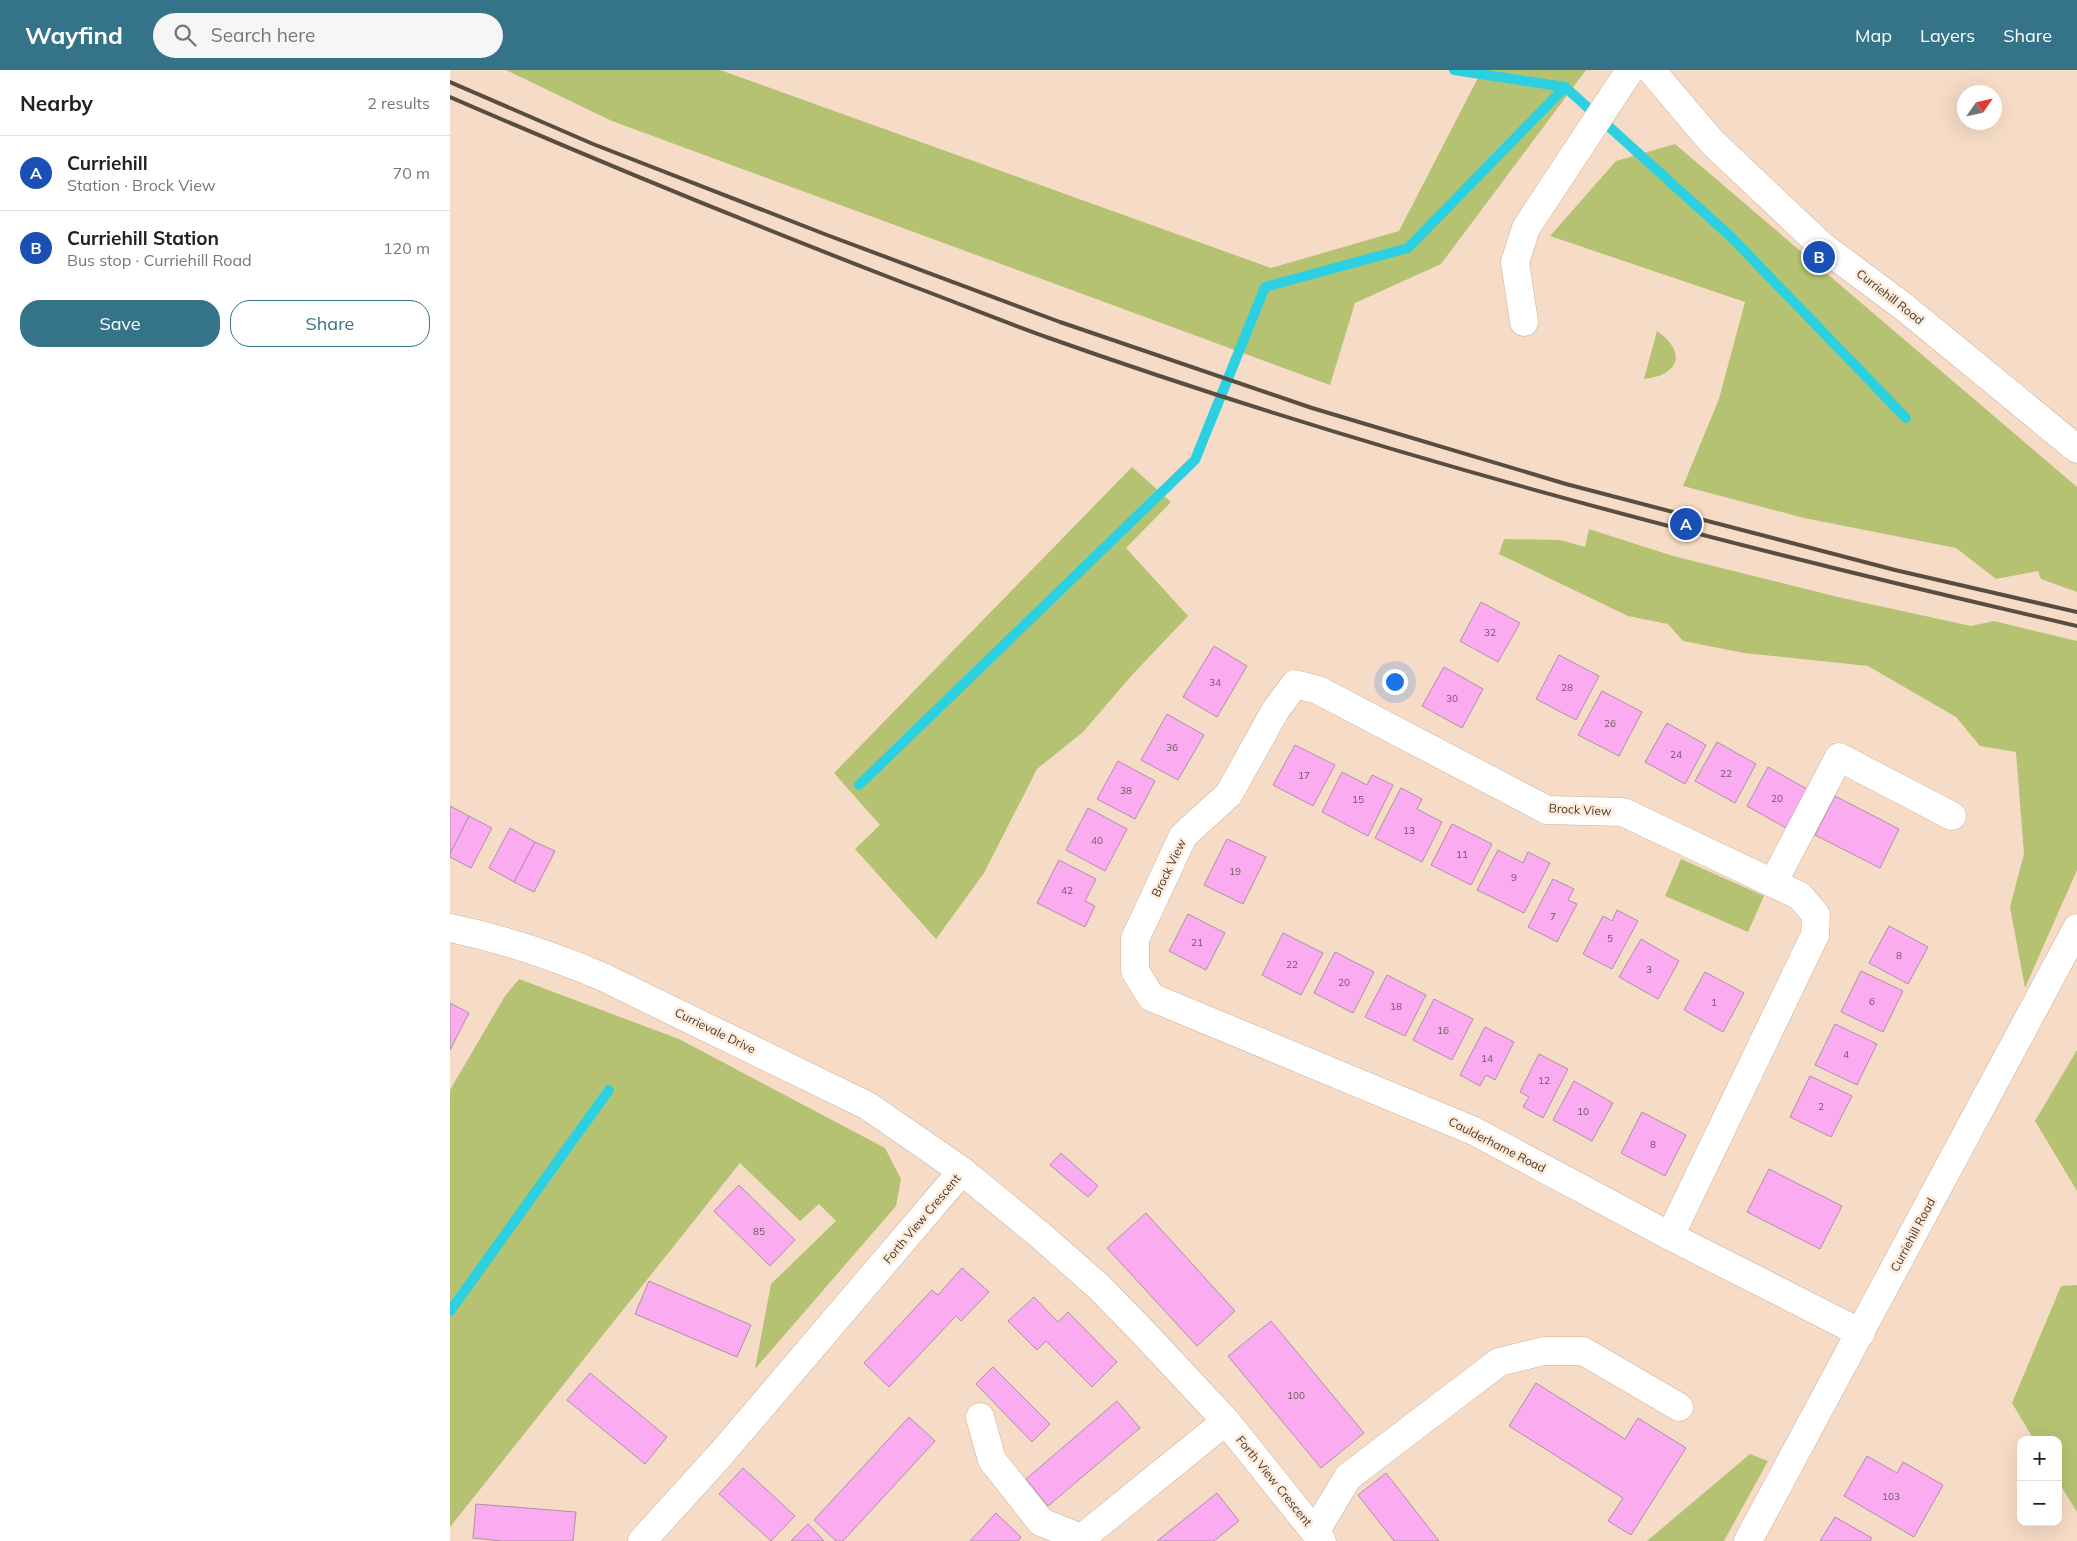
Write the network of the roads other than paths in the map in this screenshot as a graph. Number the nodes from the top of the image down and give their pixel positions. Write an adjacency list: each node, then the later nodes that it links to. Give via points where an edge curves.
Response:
1 (1630, 70): 3 (street, via 1526,228 1515,262)
2 (1651, 70): 4 (street, Curriehill Road, via 1712,142 1822,246 1904,307)
3 (1524, 322)
4 (2077, 450)
5 (1952, 816): 6 (street, via 1839,757)
6 (1773, 883): 9 (street, Brock View, via 1623,812 1546,810 1318,690 1296,684 1275,711 1229,794 1183,836); 11 (street, Brock View, via 1800,896 1816,915 1815,935)
7 (450, 928): 10 (street, Currievale Drive, via 485,935 567,961 603,977 868,1106)
8 (2077, 928): 12 (street, Curriehill Road)
9 (1135, 939): 11 (street, Caulderhame Road, via 1135,971 1152,997 1474,1131)
10 (962, 1171): 15 (street, Forth View Crescent, via 1098,1287); 18 (street, Forth View Crescent)
11 (1670, 1236): 12 (street, Caulderhame Road)
12 (1861, 1333): 19 (street, Curriehill Road)
13 (1679, 1407): 16 (street, via 1583,1351 1544,1351 1499,1362 1348,1477)
14 (980, 1417): 17 (street, via 992,1460 1042,1522)
15 (1226, 1421): 16 (street, Forth View Crescent); 17 (street)
16 (1319, 1536)
17 (1079, 1539)
18 (642, 1541)
19 (1748, 1541)

